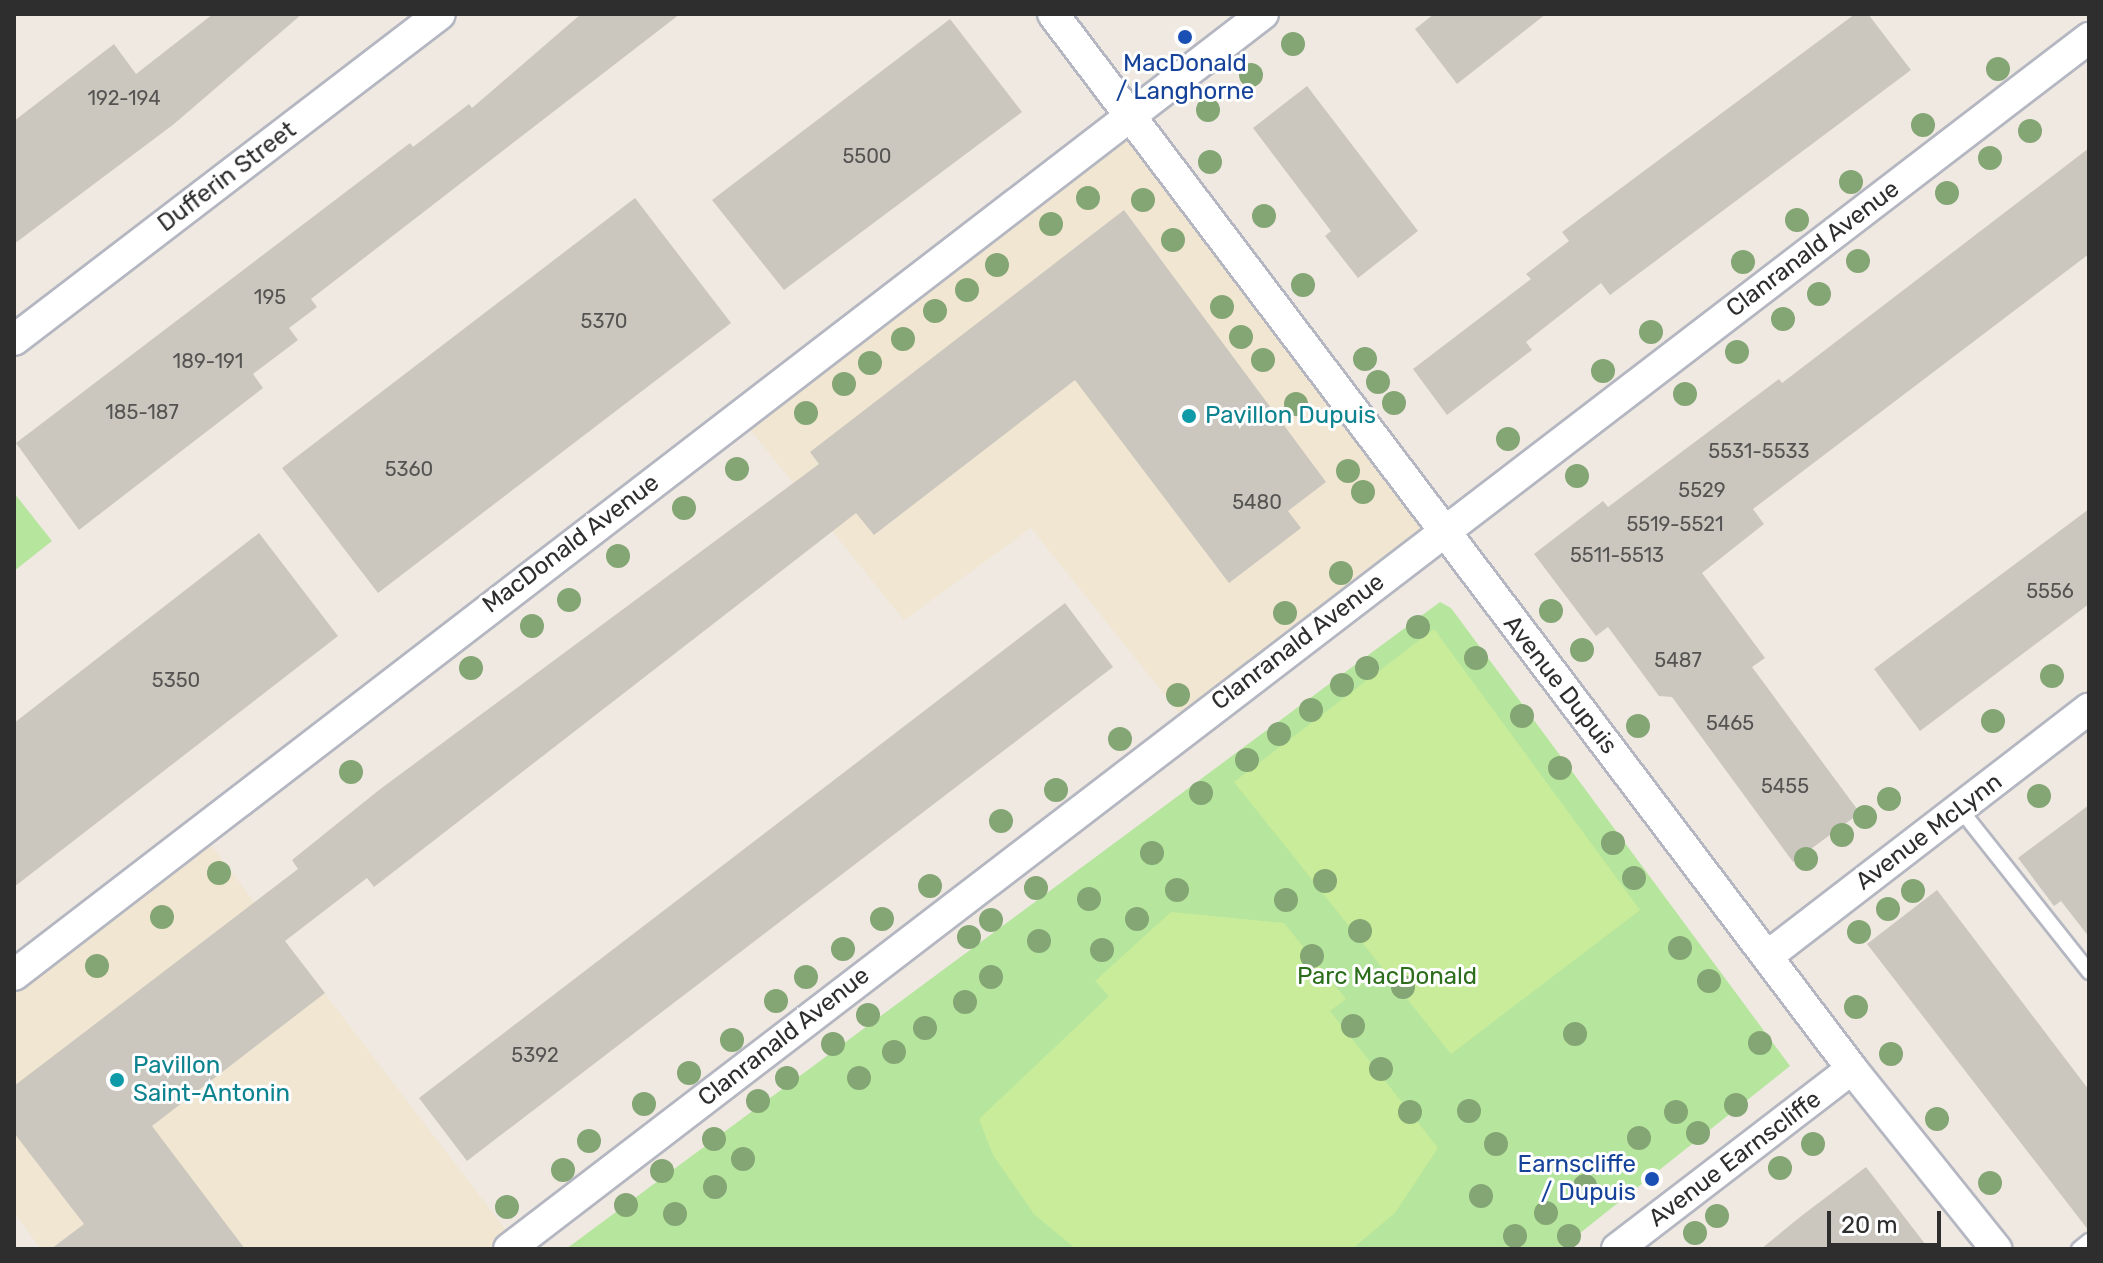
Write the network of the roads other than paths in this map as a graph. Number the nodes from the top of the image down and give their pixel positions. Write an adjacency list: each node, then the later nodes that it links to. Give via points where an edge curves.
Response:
1 (440, 14): 6 (street, Dufferin Street)
2 (1053, 14): 5 (street, Avenue Dupuis)
3 (1263, 14): 5 (street, MacDonald Avenue)
4 (2089, 38): 7 (street, Clanranald Avenue)
5 (1130, 116): 7 (street, Avenue Dupuis); 12 (street, MacDonald Avenue)
6 (14, 340)
7 (1443, 532): 10 (street, Avenue Dupuis); 15 (street, Clanranald Avenue)
8 (2089, 709): 9 (street, Avenue McLynn)
9 (1960, 809): 10 (street, Avenue McLynn); 11 (lane)
10 (1769, 955): 13 (street, Avenue Dupuis)
11 (2089, 972)
12 (14, 975)
13 (1852, 1069): 16 (street, Avenue Earnscliffe); 17 (street, Avenue Dupuis)
14 (2089, 1241): 18 (lane)
15 (509, 1249)
16 (1617, 1249)
17 (1996, 1249)
18 (2079, 1249)

